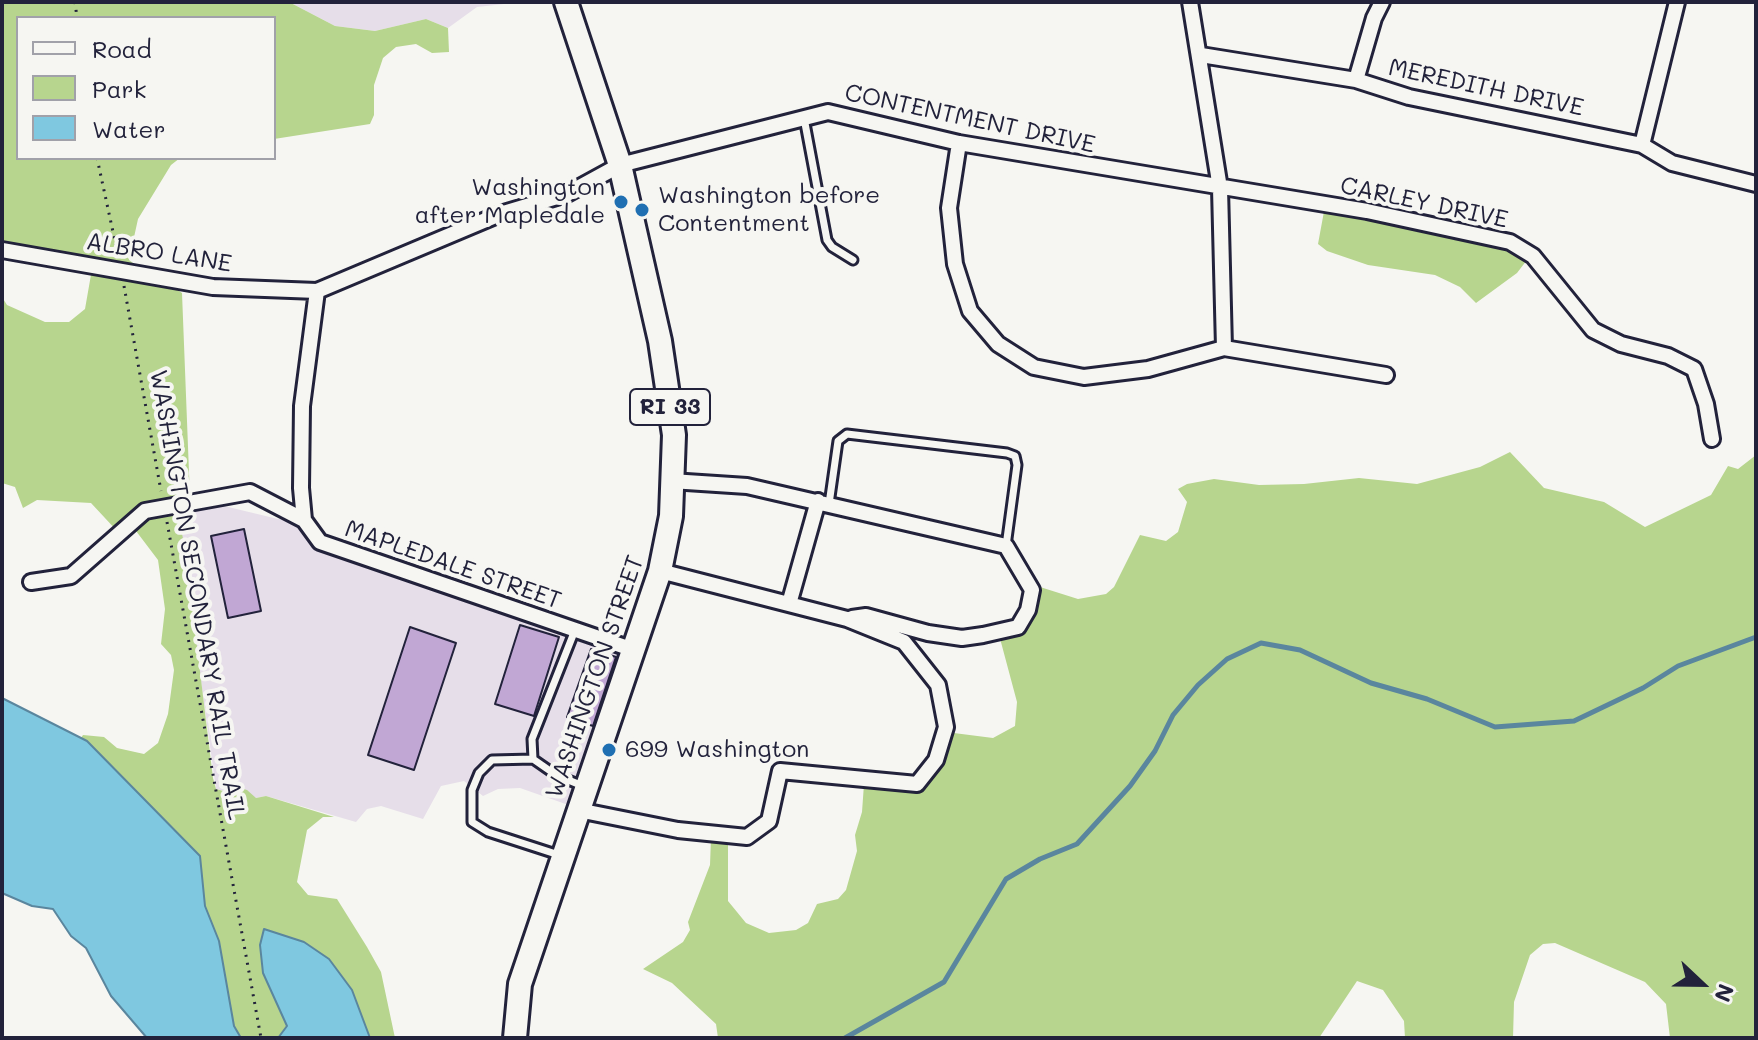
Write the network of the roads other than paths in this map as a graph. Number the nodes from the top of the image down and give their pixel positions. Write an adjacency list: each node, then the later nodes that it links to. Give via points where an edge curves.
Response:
1 (566, 2): 10 (main road, WASHINGTON STREET / RI 33)
2 (1190, 2): 5 (street)
3 (1382, 2): 6 (street)
4 (1677, 2): 9 (street)
5 (1201, 55): 6 (street, MEREDITH DRIVE); 12 (street)
6 (1356, 80): 9 (street, MEREDITH DRIVE, via 1409,97)
7 (804, 118): 8 (street, CONTENTMENT DRIVE, via 828,112); 10 (street, CONTENTMENT DRIVE); 14 (lane, via 827,240)
8 (959, 143): 12 (street, CONTENTMENT DRIVE); 16 (street, via 949,208 955,264 970,311 998,344 1034,367 1084,377 1148,369)
9 (1642, 145): 11 (street, MEREDITH DRIVE, via 1672,163)
10 (620, 165): 15 (street, ALBRO LANE, via 567,194 500,214); 19 (main road, WASHINGTON STREET / RI 33, via 660,341 674,435)
11 (1756, 184)
12 (1220, 188): 16 (street); 18 (street, CARLEY DRIVE, via 1367,211 1510,242 1533,256 1593,330 1694,369)
13 (2, 250): 15 (street, ALBRO LANE, via 213,287)
14 (853, 260)
15 (317, 291): 21 (street, via 302,406)
16 (1224, 348): 17 (street)
17 (1386, 375)
18 (1712, 439)
19 (671, 481): 20 (street, via 747,486); 23 (main road, WASHINGTON STREET / RI 33, via 671,516)
20 (824, 503): 22 (street); 22 (lane, via 838,441 847,434 1007,453 1015,456 1017,465); 25 (street)
21 (304, 520): 24 (street, MAPLEDALE STREET, via 250,492 145,511 71,576); 27 (street, MAPLEDALE STREET, via 320,542 332,547)
22 (1006, 546): 26 (street, via 1032,590 1018,627 962,638 866,616)
23 (660, 571): 25 (street); 28 (main road, WASHINGTON STREET / RI 33)
24 (31, 582)
25 (789, 604): 26 (street)
26 (847, 619): 31 (street, via 904,642 938,685 946,727 936,760 917,784 780,771 769,821 747,837)
27 (575, 630): 28 (street, MAPLEDALE STREET); 29 (lane, via 532,739)
28 (634, 650): 30 (main road, WASHINGTON STREET / RI 33)
29 (533, 759): 30 (lane); 32 (lane, via 492,760 479,773 472,790 472,822)
30 (585, 787): 31 (main road, WASHINGTON STREET / RI 33)
31 (578, 810): 32 (main road, WASHINGTON STREET / RI 33)
32 (561, 856): 33 (main road, WASHINGTON STREET / RI 33, via 520,984)
33 (515, 1038)

